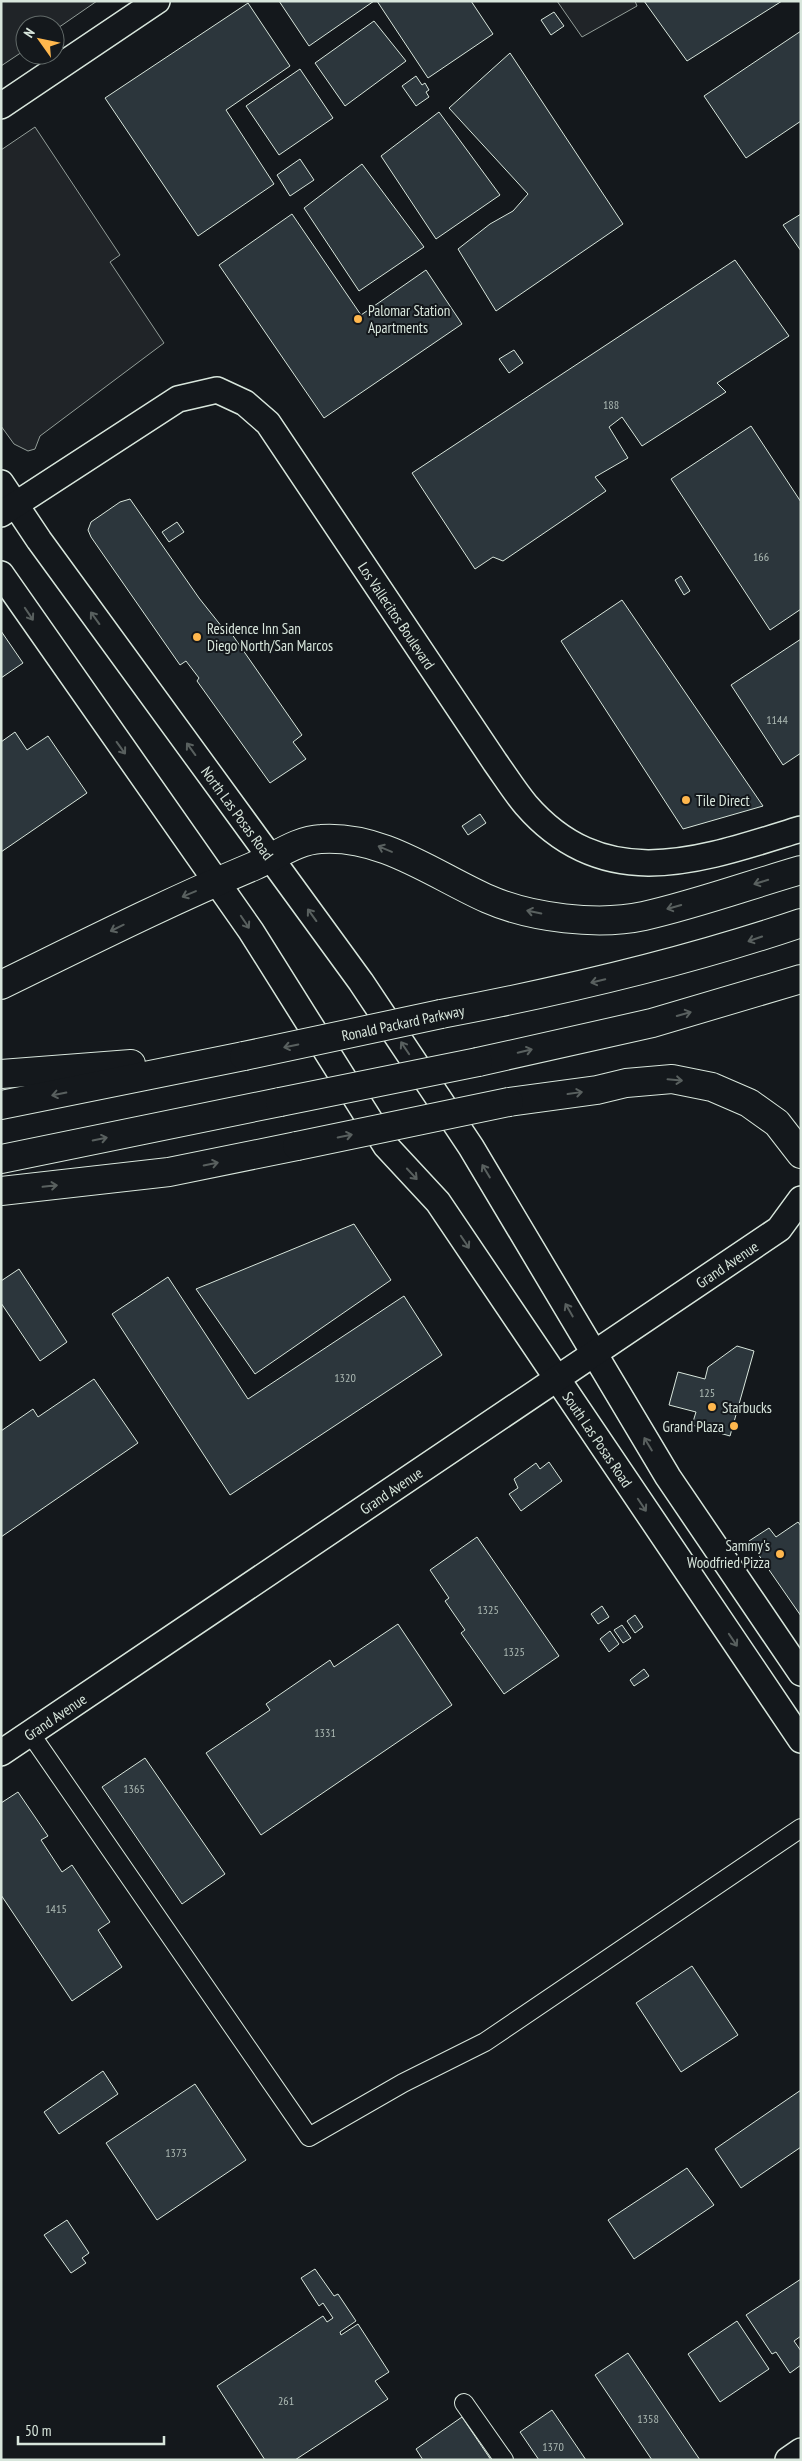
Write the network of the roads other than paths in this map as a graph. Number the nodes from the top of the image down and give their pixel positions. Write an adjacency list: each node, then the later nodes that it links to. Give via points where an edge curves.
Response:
1 (157, 1): 2 (main road)
2 (1, 106)
3 (1, 483): 4 (main road, North Las Posas Road)
4 (8, 509): 6 (main road, Los Vallecitos Boulevard, via 178,399 217,390 245,403 268,424 495,762 526,805 550,828 576,844 618,861 655,864 690,861); 7 (main road, North Las Posas Road, one-way to 4, via 44,548)
5 (1, 574): 9 (main road, one-way to 9)
6 (801, 829)
7 (271, 859): 8 (highway, one-way to 7, via 643,916 598,920 532,912 490,900 400,855 376,845 347,839 319,839 297,844); 9 (highway); 21 (main road, North Las Posas Road, one-way to 7, via 471,1147 361,982)
8 (801, 870)
9 (217, 882): 12 (highway, one-way to 12); 22 (main road, South Las Posas Road, one-way to 22, via 251,930 386,1146 438,1202)
10 (801, 923): 13 (highway, Ronald Packard Parkway, one-way to 13, bridge, via 661,965 539,995)
11 (801, 980): 17 (highway, one-way to 11, bridge, via 478,1062 652,1023)
12 (1, 985)
13 (244, 1056): 14 (highway); 15 (highway, Ronald Packard Parkway, one-way to 15)
14 (1, 1074)
15 (1, 1105)
16 (801, 1154): 18 (highway, one-way to 16, bridge, via 169,1172 509,1102 672,1079 712,1087 749,1103 777,1123)
17 (1, 1159)
18 (1, 1191)
19 (801, 1199): 20 (main road, Grand Avenue)
20 (790, 1226): 21 (main road, Grand Avenue)
21 (594, 1352): 22 (main road, Grand Avenue); 23 (main road, one-way to 21, via 668,1477)
22 (556, 1378): 24 (main road, Grand Avenue); 25 (main road, South Las Posas Road, one-way to 25)
23 (801, 1674)
24 (30, 1733): 26 (main road, Grand Avenue); 27 (street, via 309,2137 403,2083 485,2042)
25 (801, 1740)
26 (1, 1753)
27 (801, 1828)
28 (464, 2402): 30 (street)
29 (801, 2451): 31 (main road)
30 (504, 2460)
31 (788, 2460)

